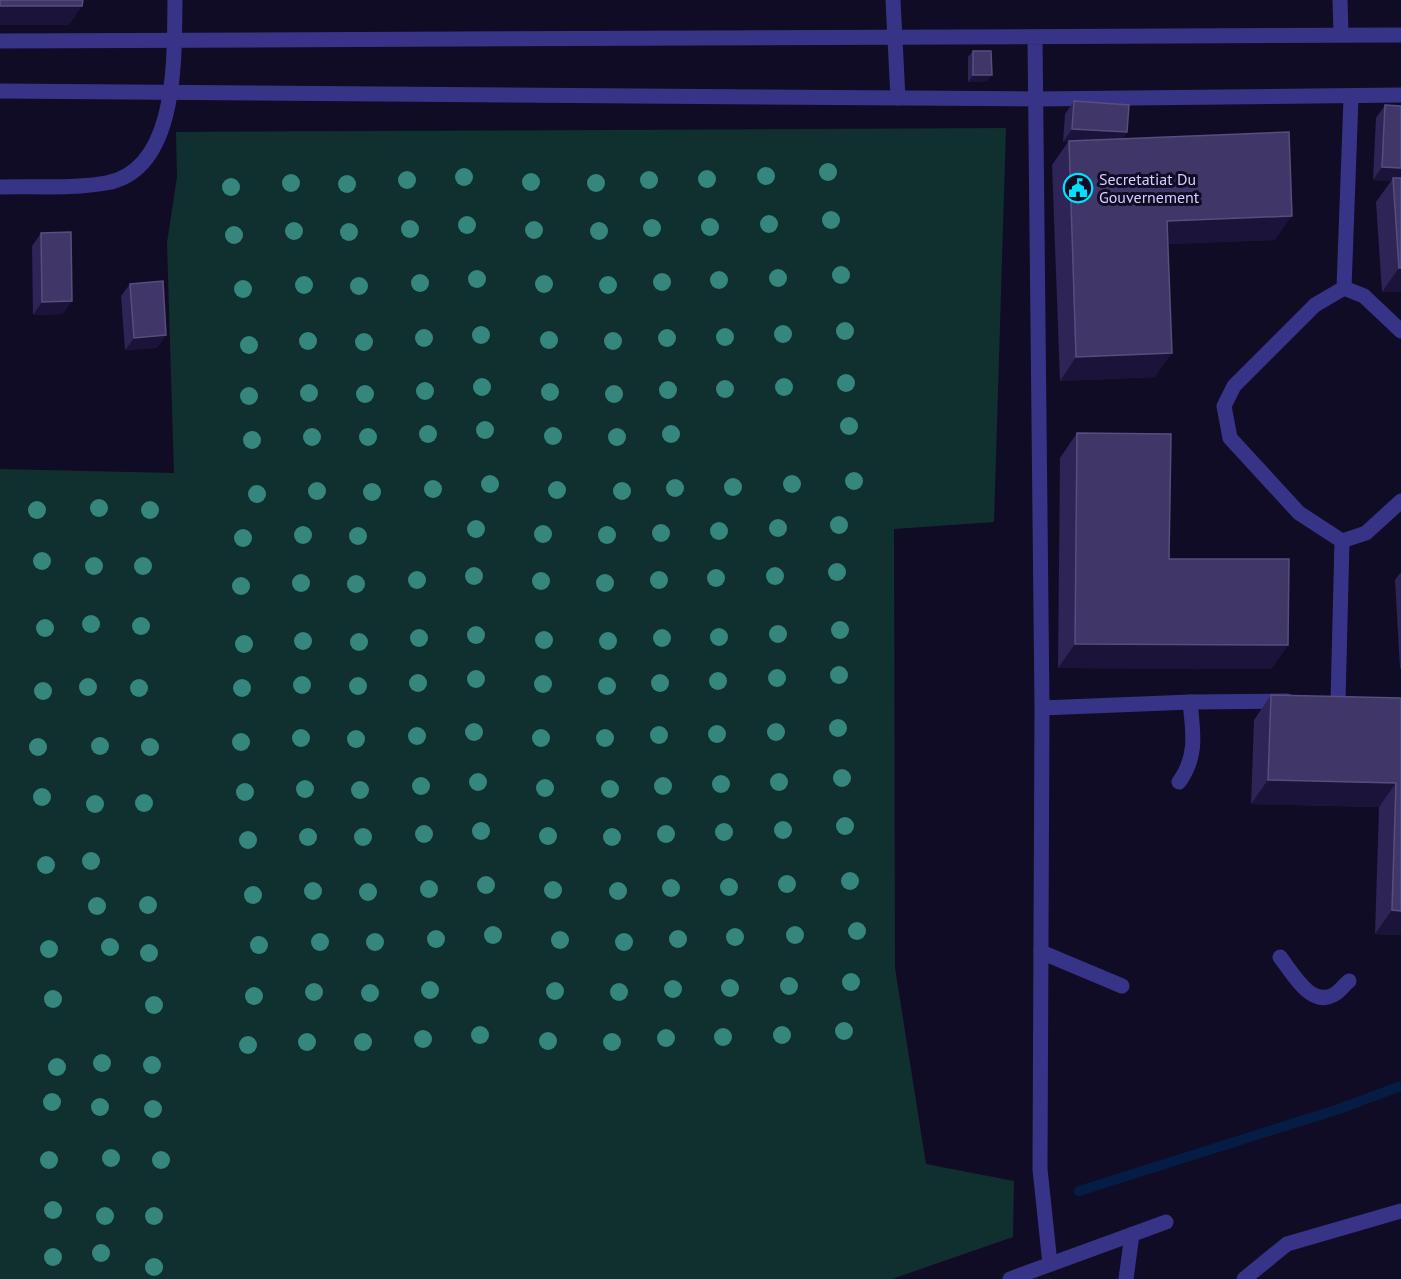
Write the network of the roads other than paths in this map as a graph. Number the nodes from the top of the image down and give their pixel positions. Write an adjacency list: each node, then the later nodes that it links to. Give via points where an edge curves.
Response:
1 (175, 0): 9 (street)
2 (893, 0): 7 (street)
3 (1340, 0): 4 (street)
4 (1341, 33): 5 (street); 6 (street)
5 (1401, 35)
6 (1035, 38): 7 (street); 15 (street)
7 (894, 39): 9 (street); 13 (street)
8 (0, 41): 9 (street)
9 (174, 41): 11 (street)
10 (0, 91): 11 (street)
11 (170, 93): 13 (street); 16 (street, via 157,145 135,170 107,183)
12 (1401, 95): 14 (street)
13 (898, 98): 15 (street)
14 (1351, 98): 15 (street); 17 (street)
15 (1035, 99): 24 (street)
16 (0, 187)
17 (1344, 288): 18 (street, via 1364,296); 20 (street, via 1315,305 1234,386 1224,406 1230,438 1299,513)
18 (1401, 331)
19 (1401, 501): 20 (street, via 1366,533)
20 (1342, 541): 22 (street)
21 (1304, 701): 23 (street)
22 (1338, 701)
23 (1190, 702): 24 (street); 25 (street, via 1194,752)
24 (1042, 708): 26 (street)
25 (1179, 782)
26 (1041, 952): 29 (street); 33 (street, via 1040,1169)
27 (1280, 957): 28 (street, via 1308,992 1320,998 1334,995)
28 (1349, 981)
29 (1122, 986)
30 (1401, 1211): 36 (street, via 1287,1244)
31 (1166, 1222): 32 (street)
32 (1132, 1234): 33 (street); 35 (street)
33 (1050, 1264): 34 (street)
34 (1010, 1279)
35 (1126, 1279)
36 (1244, 1279)

